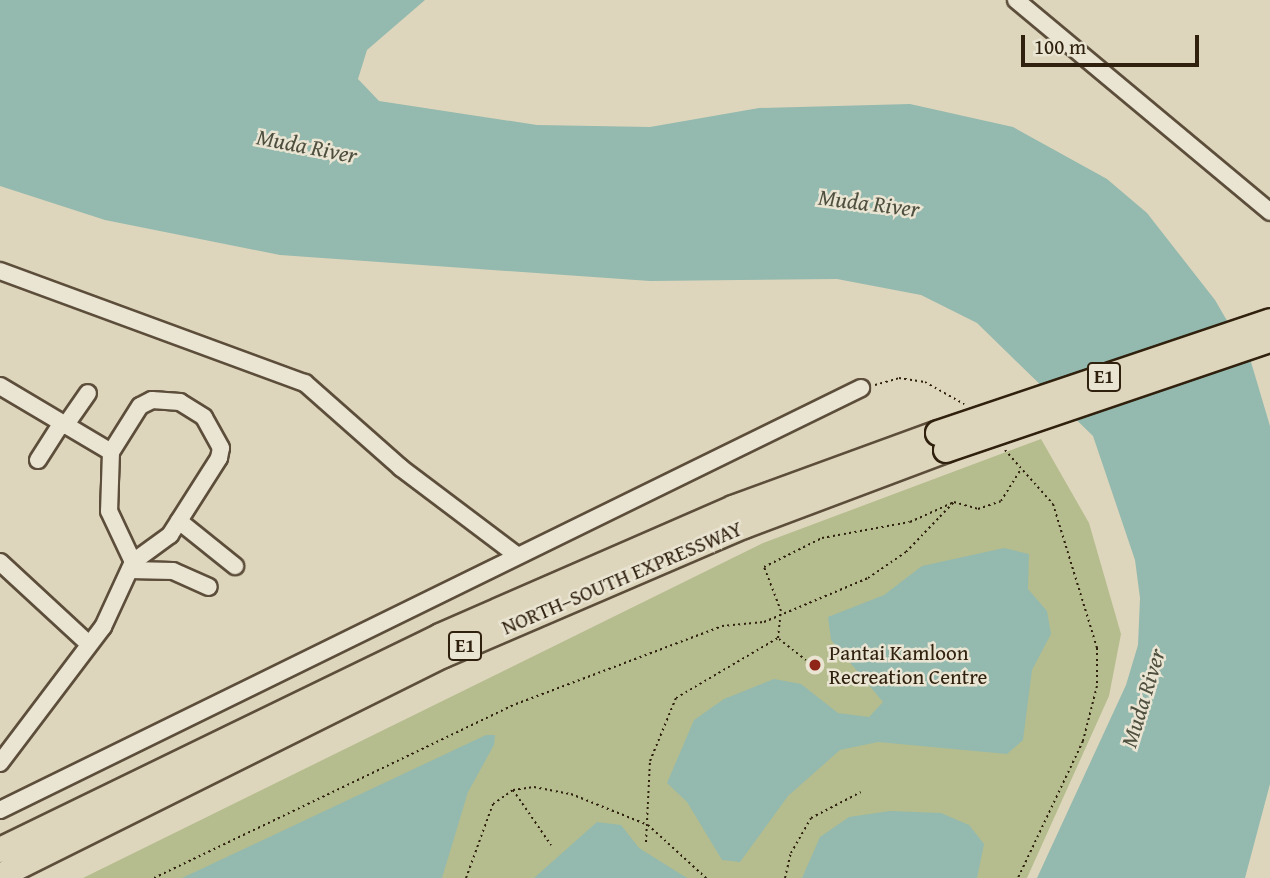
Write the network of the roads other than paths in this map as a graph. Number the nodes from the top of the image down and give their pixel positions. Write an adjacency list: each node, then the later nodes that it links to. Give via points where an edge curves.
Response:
1 (1016, 0): 2 (street)
2 (1270, 212)
3 (0, 271): 14 (street, via 305,383 401,468)
4 (1270, 321): 10 (highway, NORTH–SOUTH EXPRESSWAY / E1, bridge)
5 (1270, 340): 10 (highway, NORTH–SOUTH EXPRESSWAY / E1, bridge)
6 (0, 386): 9 (street)
7 (861, 388): 14 (street)
8 (88, 393): 9 (street)
9 (63, 425): 11 (street); 12 (street)
10 (942, 442): 22 (highway, NORTH–SOUTH EXPRESSWAY / E1, via 733,508 452,630); 23 (highway, NORTH–SOUTH EXPRESSWAY / E1, via 444,655)
11 (111, 452): 13 (street, via 131,413 152,400 180,402 204,418 221,453); 16 (street, via 109,511)
12 (38, 460)
13 (180, 521): 16 (street); 17 (street)
14 (515, 554): 21 (street)
15 (0, 562): 19 (street)
16 (132, 566): 18 (street, via 173,570); 19 (street, via 111,614)
17 (235, 566)
18 (209, 587)
19 (89, 644): 20 (street)
20 (0, 763)
21 (0, 810)
22 (0, 850)
23 (0, 876)

